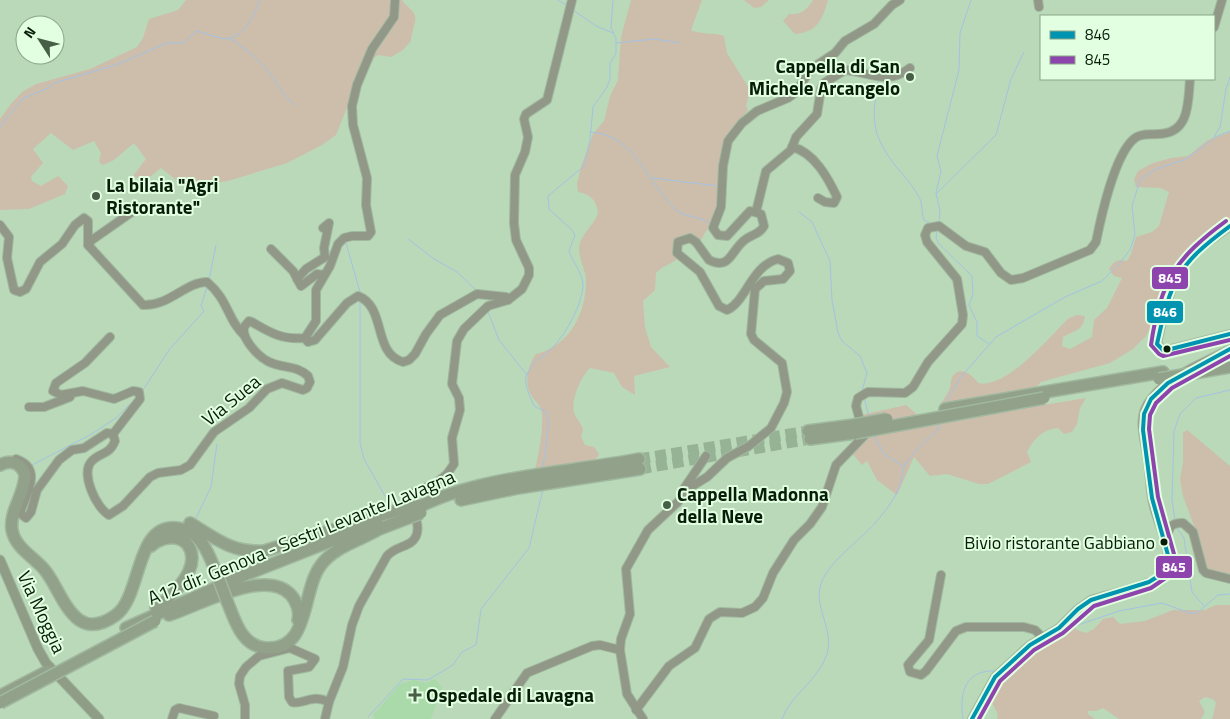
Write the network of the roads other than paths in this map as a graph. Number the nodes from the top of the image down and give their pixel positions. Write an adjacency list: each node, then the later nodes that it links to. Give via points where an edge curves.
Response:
1 (395, 0): 19 (street, via 394,16 372,49 352,106 353,125 367,178 366,205 371,232 368,236 344,238)
2 (572, 0): 21 (street, via 547,100 526,114 524,119 528,137 515,175 514,222 516,240 529,274 522,289)
3 (900, 0): 11 (street, via 874,24 845,41 811,70 796,92 749,115 728,141 721,207 713,228 718,235 727,236 750,211)
4 (1222, 0): 5 (street)
5 (1215, 24)
6 (910, 68): 8 (street, via 891,77 874,77 846,70 832,76 821,89 817,114 796,137)
7 (1190, 80): 55 (street, via 1189,110 1178,126 1170,133 1135,138 1124,153 1096,242 1090,250 1024,278 1011,280 1001,273 985,252 966,246 939,226 928,228 927,242 957,279 962,324 905,393 868,392 858,398 856,406 864,436 836,465 822,507 794,540 773,573 763,598 755,607 742,613 720,612 709,619 695,648 669,666)
8 (792, 147): 9 (street, via 804,151 813,160 837,197 834,203); 11 (street, via 766,171)
9 (818, 198)
10 (132, 212): 16 (street)
11 (756, 212): 15 (street, via 764,221 762,231)
12 (0, 225): 16 (street, via 9,237 7,258 12,284 14,290 20,292 26,289 40,262 62,244 84,218 88,221)
13 (1230, 226): 22 (street, via 1192,256 1177,276 1157,344 1163,350 1171,349)
14 (323, 228): 20 (street, via 330,223 325,257)
15 (757, 234): 17 (street); 38 (street, via 742,242 722,263 709,260 690,238 678,242 677,253 700,272 718,306 727,310 738,302 748,284 770,263 778,259 788,263 790,271 783,279 764,281 755,289 751,334 782,363 787,392 784,403 771,428 689,488)
16 (88, 245): 24 (street, via 143,305 164,302 199,282 207,282 224,300 234,325)
17 (746, 246)
18 (271, 249): 20 (street, via 294,271)
19 (324, 275): 20 (street, via 317,274 301,286); 25 (street, via 316,290 316,321)
20 (297, 279)
21 (508, 300): 25 (street, via 506,297 478,294 440,314 416,354 403,362 385,347 374,311 364,298 358,296 347,303 315,340 308,342); 53 (street, via 488,306 464,329 457,341 452,384 459,398 460,410 452,438 454,464 435,484 416,490 410,498 417,521 415,538 386,556 359,606 343,667)
22 (1230, 334)
23 (110, 336): 30 (street, Via Suea, via 85,363 53,387 53,391 61,394)
24 (245, 336): 25 (street, via 244,327 248,321 279,337); 32 (street, Via Suea, via 270,364 304,372 310,382 307,388 303,390 282,383 267,389 249,408 214,432 190,465 150,477 123,506 109,515 94,496 89,468 94,459 112,448)
25 (305, 338)
26 (1230, 349): 41 (street, via 1169,382 1150,400 1145,410 1143,437 1153,503)
27 (1230, 360): 29 (highway)
28 (1230, 367): 29 (highway, bridge)
29 (1161, 375): 33 (highway, bridge)
30 (78, 392): 31 (street, via 44,407); 32 (street, Via Suea, via 95,392 114,399 133,391 139,392 140,399)
31 (29, 407)
32 (113, 434): 35 (street, Via Suea, via 107,433 84,448 65,454 37,490 26,518 21,514 31,472 16,458)
33 (809, 435)
34 (706, 456): 38 (street, via 683,488)
35 (0, 460)
36 (640, 464): 39 (highway, A12 dir. Genova - Sestri Levante/Lavagna, bridge, via 515,479)
37 (0, 466): 44 (highway, via 12,462 23,468 25,478 12,520 12,532 17,543 44,569 71,613 87,623 103,622 117,614)
38 (678, 502): 51 (street, via 648,530 626,569 630,614)
39 (406, 513): 40 (highway); 44 (highway, via 264,551 246,552 224,544 190,523 164,522 151,528 142,538 137,551); 48 (highway, A12 dir. Genova - Sestri Levante/Lavagna, via 247,574)
40 (382, 528): 47 (highway, via 226,589); 50 (highway, via 335,552 320,566 299,630 289,642)
41 (1166, 548): 46 (street, via 1169,527 1183,523 1193,532 1203,570); 49 (street, via 1166,570 1159,578 1091,600 1078,608 1060,628)
42 (146, 551): 44 (highway); 48 (highway, via 164,537 175,537 189,548 192,557 190,567 167,600); 50 (highway, bridge, via 150,539 159,531 187,530 201,540 238,630 253,645)
43 (0, 560): 57 (main road, Via Moggia, via 46,663)
44 (136, 574)
45 (941, 575): 49 (street, via 929,640 908,665 913,674 921,675 926,671 956,631 966,626 1024,626 1035,630)
46 (1230, 579)
47 (169, 615): 50 (highway, via 247,586 274,584 290,593 299,617 290,638); 54 (highway, bridge)
48 (128, 627): 52 (highway)
49 (1042, 638): 63 (street, via 995,677)
50 (276, 647)
51 (620, 650): 55 (street, via 627,694); 61 (street, via 592,646 527,673)
52 (0, 696)
53 (329, 702): 59 (street, via 309,698 299,703 292,702 288,671 309,667 315,659 290,648 259,656 240,676 238,684 245,706); 60 (street)
54 (0, 703)
55 (636, 710): 62 (street)
56 (214, 716): 58 (street, via 179,708)
57 (99, 719)
58 (172, 719)
59 (245, 719)
60 (325, 719)
61 (495, 719)
62 (643, 719)
63 (972, 719)

